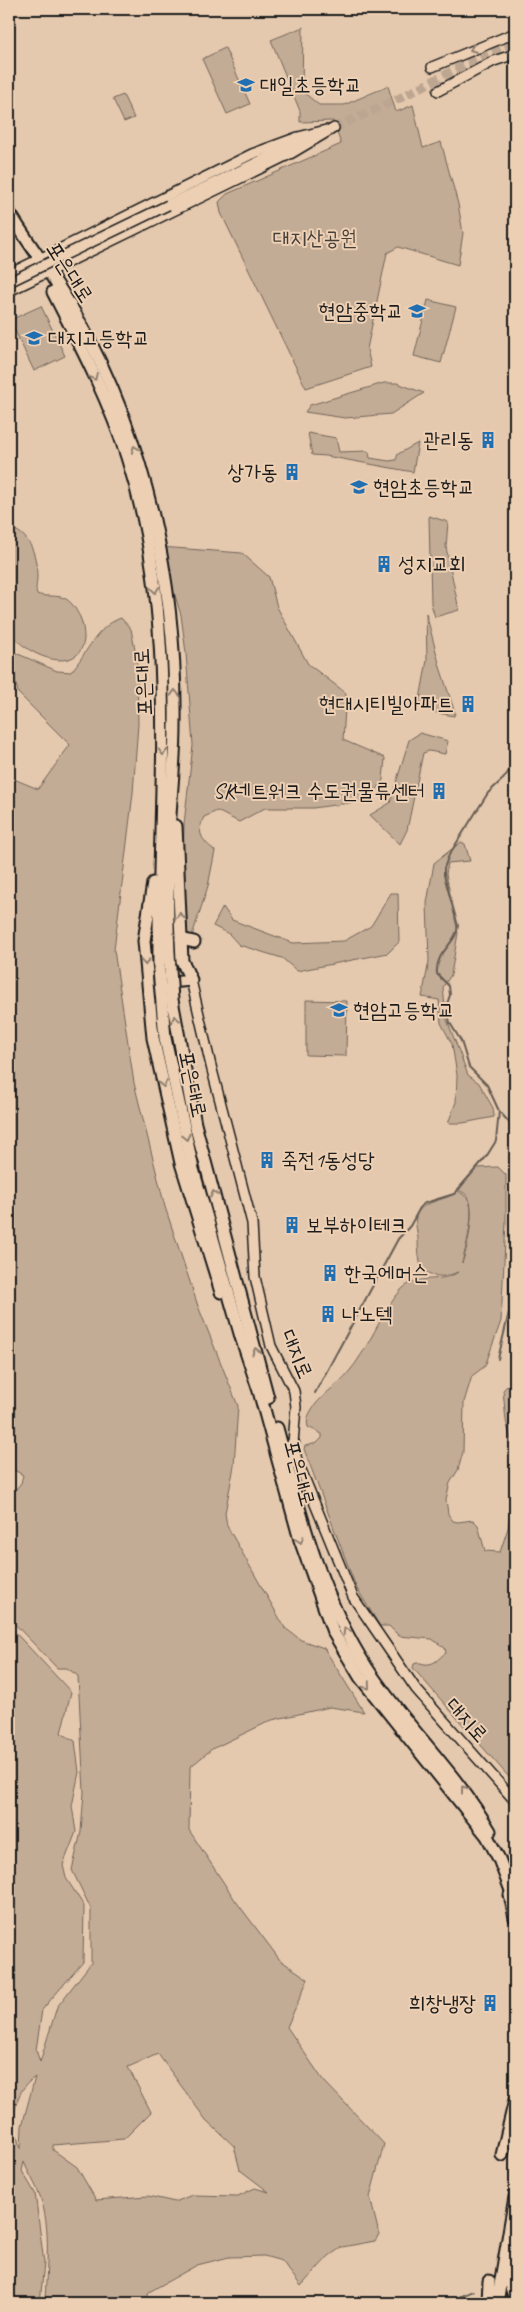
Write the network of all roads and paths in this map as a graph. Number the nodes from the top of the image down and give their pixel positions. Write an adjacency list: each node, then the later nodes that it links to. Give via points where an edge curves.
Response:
1 (515, 33): 3 (main road, one-way to 3)
2 (515, 54): 4 (main road, via 494,61)
3 (432, 67)
4 (438, 91)
5 (232, 177): 8 (main road, via 305,146 334,128 298,136 232,164); 9 (main road, via 176,209); 11 (main road, bridge)
6 (9, 212): 8 (highway, 포은대로)
7 (9, 224): 8 (highway, 포은대로)
8 (36, 260): 9 (highway, 포은대로); 10 (main road)
9 (46, 273): 12 (main road); 13 (highway, 포은대로, via 78,318 142,468 143,495)
10 (9, 274)
11 (9, 282)
12 (9, 291)
13 (153, 542): 14 (highway, 포은대로, one-way to 13, via 174,645 165,573); 15 (highway, 포은대로, one-way to 15, via 162,671)
14 (174, 777): 16 (highway, one-way to 14); 18 (highway, 포은대로)
15 (162, 792): 18 (highway, 포은대로, via 158,888); 20 (highway, one-way to 20, via 144,942)
16 (181, 939): 17 (highway); 19 (highway, via 182,961)
17 (194, 942)
18 (165, 970): 21 (highway, bridge)
19 (191, 980): 20 (highway); 23 (main road, 대지로, via 252,1223 255,1277 271,1346 294,1392)
20 (147, 984): 22 (highway, one-way to 22, via 153,1038 181,1163 238,1346)
21 (167, 1001): 22 (highway, 포은대로, one-way to 22, via 165,1038 193,1169); 24 (highway, 포은대로, one-way to 21, via 194,1124)
22 (268, 1425): 26 (highway, 포은대로, one-way to 26, via 300,1540 333,1632 360,1677 487,1836)
23 (294, 1443): 24 (highway, via 290,1454); 25 (main road, 대지로, via 297,1460 353,1597 416,1689)
24 (292, 1483): 26 (highway, 포은대로, one-way to 24, via 474,1803 450,1770 398,1711 344,1628 324,1581)
25 (515, 1801)
26 (513, 1879): 27 (highway, 포은대로); 28 (highway)
27 (515, 1901)
28 (515, 1918)
29 (515, 2100): 30 (highway)
30 (502, 2156)
31 (515, 2197): 36 (highway)
32 (515, 2246): 34 (highway)
33 (490, 2281): 35 (highway)
34 (512, 2291): 37 (highway)
35 (488, 2303)
36 (498, 2303)
37 (504, 2303)

